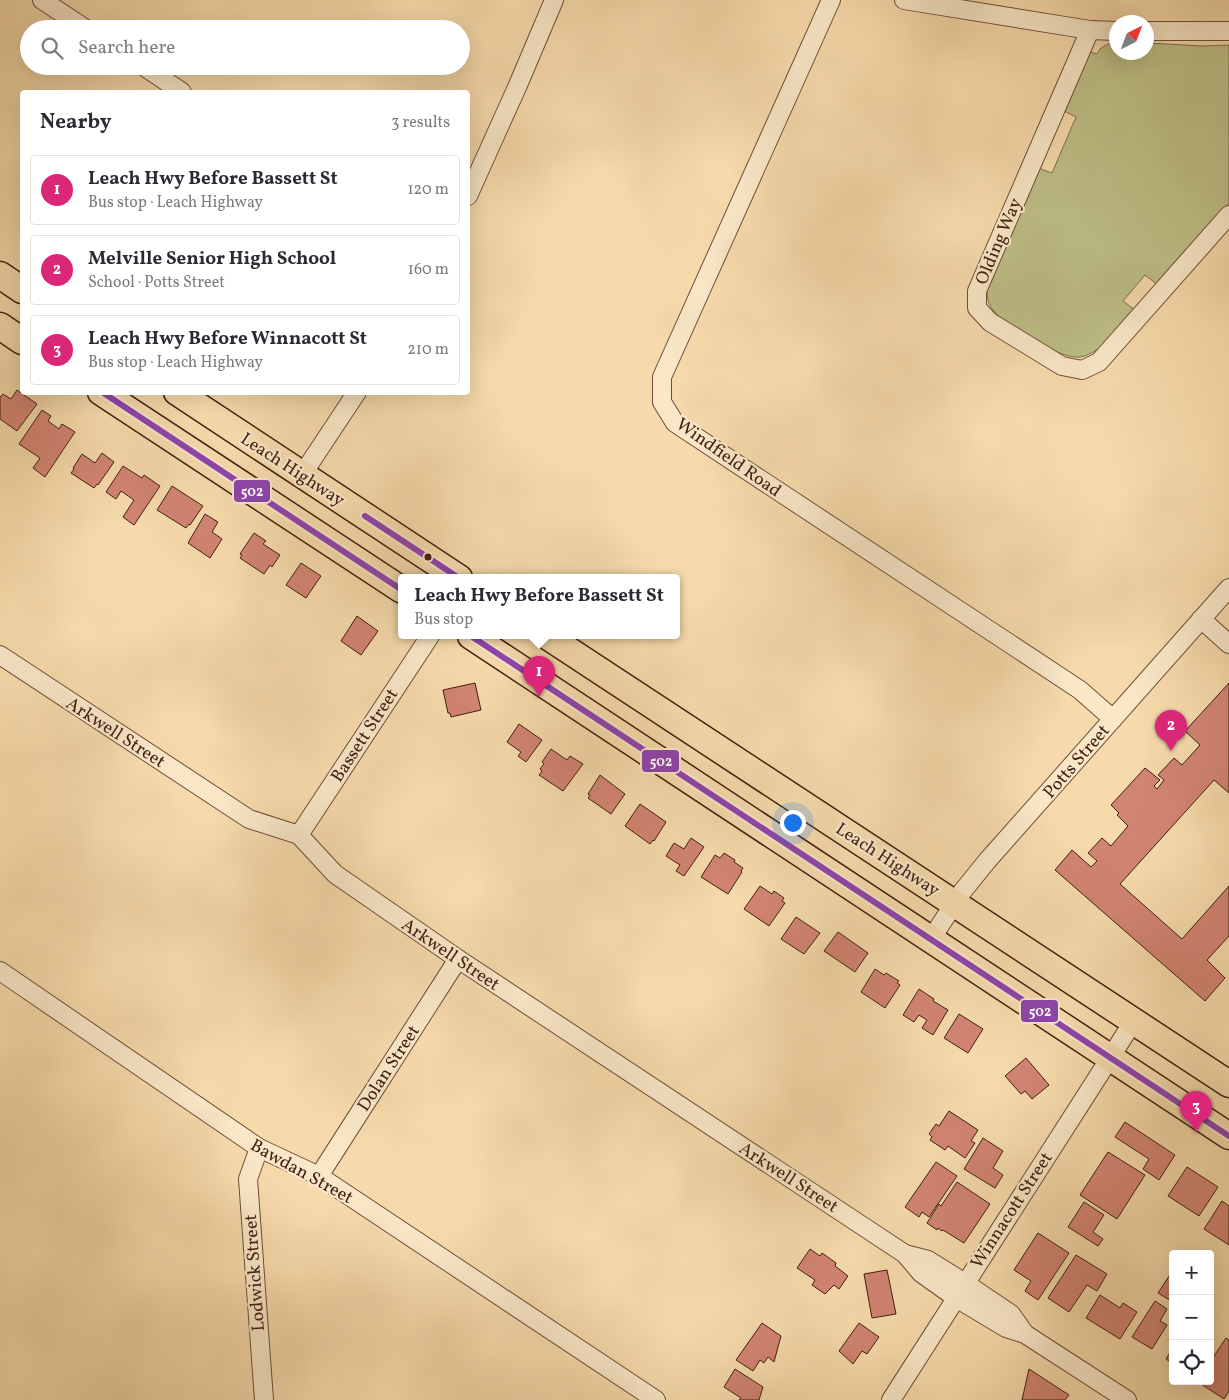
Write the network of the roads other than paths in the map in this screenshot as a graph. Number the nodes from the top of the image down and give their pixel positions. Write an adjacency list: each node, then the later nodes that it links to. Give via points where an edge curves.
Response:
1 (42, 0): 5 (street)
2 (554, 0): 12 (street)
3 (831, 0): 31 (street, Windfield Road, via 662,378 662,402 675,423 1080,690)
4 (904, 0): 6 (street)
5 (72, 20)
6 (1090, 30): 7 (street); 13 (street, Olding Way, via 977,291 977,308 990,322 1062,366 1082,370 1099,362)
7 (1109, 31)
8 (1154, 31): 9 (street)
9 (1229, 31)
10 (156, 75): 11 (street)
11 (179, 90)
12 (470, 192)
13 (1229, 215)
14 (0, 276): 15 (highway)
15 (20, 289)
16 (0, 326): 17 (highway)
17 (20, 340)
18 (106, 395): 23 (highway)
19 (182, 395): 21 (highway, Leach Highway)
20 (355, 395): 21 (street)
21 (302, 475): 22 (highway, Leach Highway)
22 (453, 574)
23 (398, 587)
24 (1229, 588): 25 (street, Potts Street)
25 (1201, 620): 29 (street); 31 (street, Potts Street)
26 (428, 639): 32 (street, Bassett Street)
27 (476, 639): 34 (highway)
28 (552, 639): 33 (highway, Leach Highway)
29 (1229, 644)
30 (0, 655): 32 (street, Arkwell Street, via 249,819)
31 (1113, 719): 33 (street, Potts Street, via 987,861)
32 (298, 835): 35 (street, Arkwell Street, via 335,874)
33 (955, 903): 34 (street, Potts Street); 37 (highway, Leach Highway)
34 (931, 939): 38 (highway)
35 (458, 959): 42 (street, Dolan Street); 43 (street, Arkwell Street)
36 (0, 971): 41 (street, Bawdan Street)
37 (1134, 1022): 38 (street, Winnacott Street); 39 (highway, Leach Highway)
38 (1110, 1058): 40 (highway); 44 (street, Winnacott Street)
39 (1229, 1084)
40 (1229, 1136)
41 (259, 1148): 42 (street, Bawdan Street); 47 (street, Lodwick Street, via 248,1179)
42 (319, 1176): 48 (street, Bawdan Street)
43 (905, 1254): 44 (street, Arkwell Street, via 928,1260); 45 (street, Arkwell Street, via 921,1273)
44 (965, 1283): 45 (street, Winnacott Street); 46 (street, Arkwell Street, via 1011,1314)
45 (956, 1298): 46 (street, Arkwell Street, via 1006,1328); 49 (street, Winnacott Street)
46 (1025, 1334): 50 (street, Arkwell Street)
47 (264, 1400)
48 (656, 1400)
49 (890, 1400)
50 (1127, 1400)

